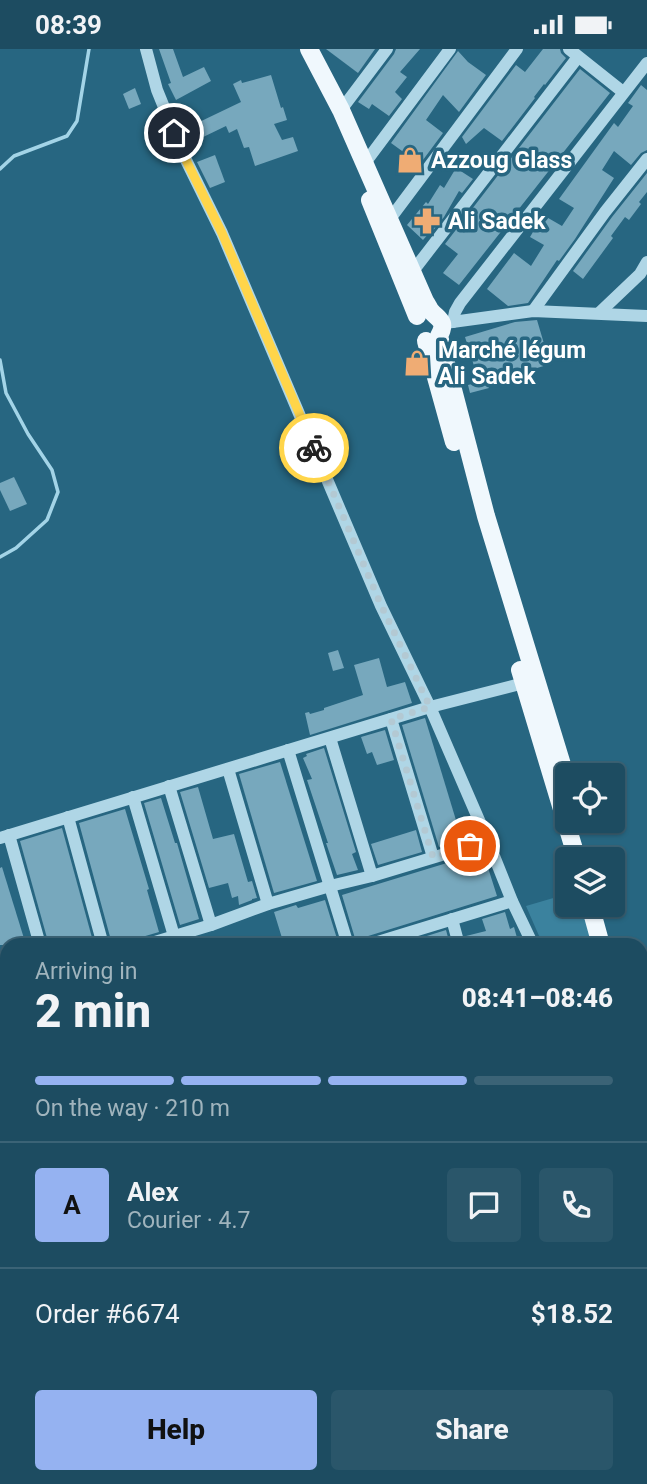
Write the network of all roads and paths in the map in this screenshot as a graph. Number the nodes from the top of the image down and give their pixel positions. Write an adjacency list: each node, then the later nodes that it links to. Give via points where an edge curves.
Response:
1 (146, 49): 21 (street, via 183,154)
2 (297, 49): 19 (main road)
3 (387, 49): 10 (street)
4 (450, 49): 12 (street)
5 (517, 49): 13 (street)
6 (314, 52): 10 (main road)
7 (574, 53): 9 (street); 15 (street)
8 (647, 63): 9 (street)
9 (623, 92): 19 (street, via 455,312)
10 (341, 110): 12 (main road)
11 (647, 159): 16 (street)
12 (365, 163): 13 (main road)
13 (390, 219): 15 (main road)
14 (647, 262): 17 (street)
15 (413, 271): 19 (main road)
16 (533, 311): 17 (street); 19 (street)
17 (598, 313): 18 (street)
18 (647, 316)
19 (435, 325): 20 (main road, via 476,519); 25 (main road, via 486,516)
20 (524, 683): 21 (street); 32 (main road)
21 (430, 707): 22 (street); 31 (street)
22 (391, 719): 23 (street); 33 (street)
23 (330, 738): 24 (street); 34 (street)
24 (288, 750): 26 (street); 35 (street)
25 (561, 763)
26 (228, 769): 27 (street); 37 (street)
27 (169, 786): 28 (street); 41 (street)
28 (133, 797): 29 (street); 42 (street)
29 (68, 817): 30 (street); 44 (street)
30 (4, 836): 43 (street)
31 (488, 841): 33 (street); 36 (street)
32 (573, 847)
33 (433, 857): 34 (street)
34 (372, 876): 35 (street)
35 (330, 886): 37 (street); 46 (street)
36 (512, 901): 40 (street); 49 (street)
37 (268, 904): 41 (street)
38 (593, 917): 50 (main road)
39 (605, 917): 51 (main road)
40 (452, 919): 47 (street); 48 (street)
41 (211, 925): 42 (street)
42 (174, 936): 45 (street)
43 (38, 938)
44 (101, 938)
45 (168, 938)
46 (346, 938)
47 (397, 938)
48 (457, 938)
49 (530, 938)
50 (599, 938)
51 (611, 938)

